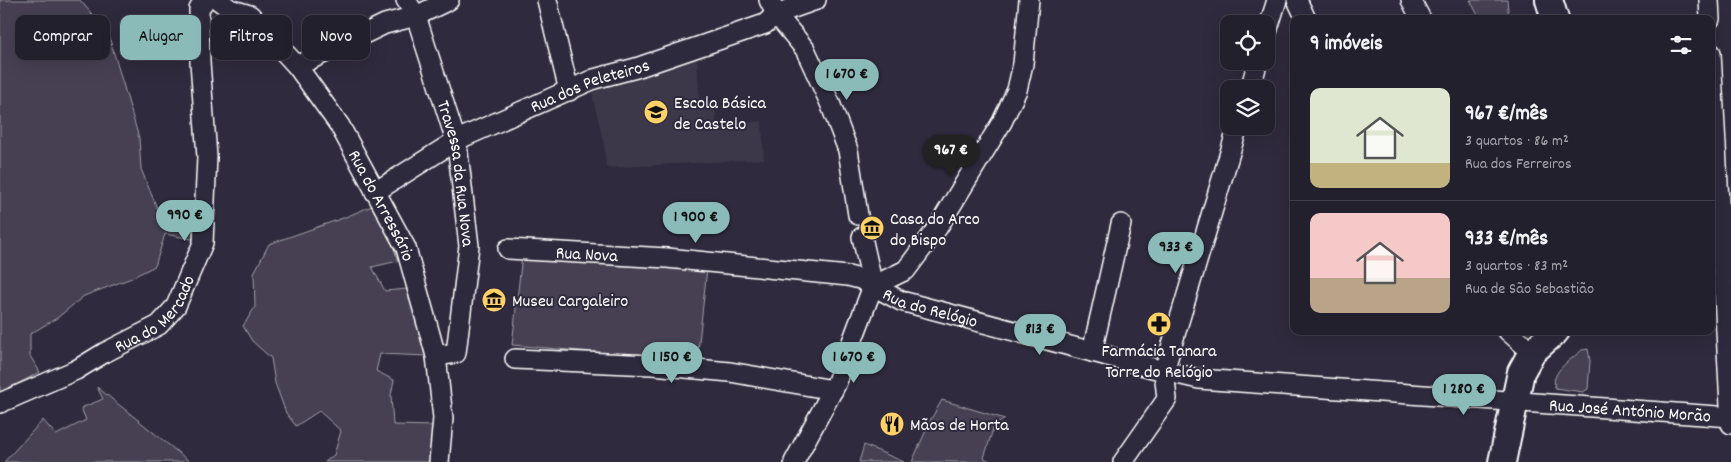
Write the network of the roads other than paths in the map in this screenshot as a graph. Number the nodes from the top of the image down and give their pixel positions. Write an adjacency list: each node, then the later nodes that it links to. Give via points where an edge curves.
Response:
1 (205, 0): 41 (street, Rua do Mercado, via 199,10 207,157 203,243 176,306 159,325 76,370)
2 (218, 0): 12 (street, Rua do Arressário, via 230,9)
3 (449, 0): 14 (street)
4 (546, 0): 22 (street)
5 (816, 0): 13 (street, Rua dos Peleteiros)
6 (1029, 0): 31 (street, via 1023,64 1017,90 1002,122 938,227 906,270)
7 (1277, 0): 15 (street)
8 (1297, 0): 16 (street)
9 (1411, 0): 17 (street)
10 (1549, 0): 18 (main road)
11 (1709, 0): 19 (street)
12 (249, 7): 20 (street, Rua do Arressário)
13 (772, 7): 22 (street, Rua dos Peleteiros, via 765,24); 27 (street, via 806,49 830,104 848,150)
14 (411, 8): 20 (street); 24 (street, Travessa da Rua Nova)
15 (1272, 15)
16 (1304, 15)
17 (1419, 15)
18 (1554, 15)
19 (1710, 15)
20 (297, 66): 26 (street, Rua do Arressário, via 340,126)
21 (1715, 83): 25 (street)
22 (569, 91): 24 (street, Rua dos Peleteiros)
23 (1235, 135): 38 (street)
24 (456, 140): 26 (street, Rua dos Peleteiros); 36 (street, Travessa da Rua Nova, via 469,246 456,353)
25 (1724, 154): 43 (street)
26 (375, 192): 36 (street, Rua do Arressário, via 411,258)
27 (858, 215)
28 (1121, 224): 34 (street)
29 (862, 237): 31 (street)
30 (508, 249): 31 (street, Rua Nova, via 757,266 848,276)
31 (873, 286): 34 (street, Rua do Relógio, via 900,301); 40 (street)
32 (1513, 335): 35 (street)
33 (1551, 335): 35 (main road)
34 (1092, 352): 38 (street, Rua do Relógio)
35 (1532, 352): 42 (main road, via 1521,372)
36 (436, 356): 45 (street, Rua do Arressário, via 443,418)
37 (515, 359): 40 (street, via 730,372)
38 (1164, 371): 39 (street, Rua do Relógio); 47 (street, via 1167,399)
39 (1199, 379): 42 (street, Rua José António Morão)
40 (833, 390): 46 (street)
41 (0, 403)
42 (1513, 403): 43 (street, Rua José António Morão, via 1598,406); 44 (main road)
43 (1731, 420)
44 (1504, 458)
45 (439, 462)
46 (794, 462)
47 (1122, 462)

